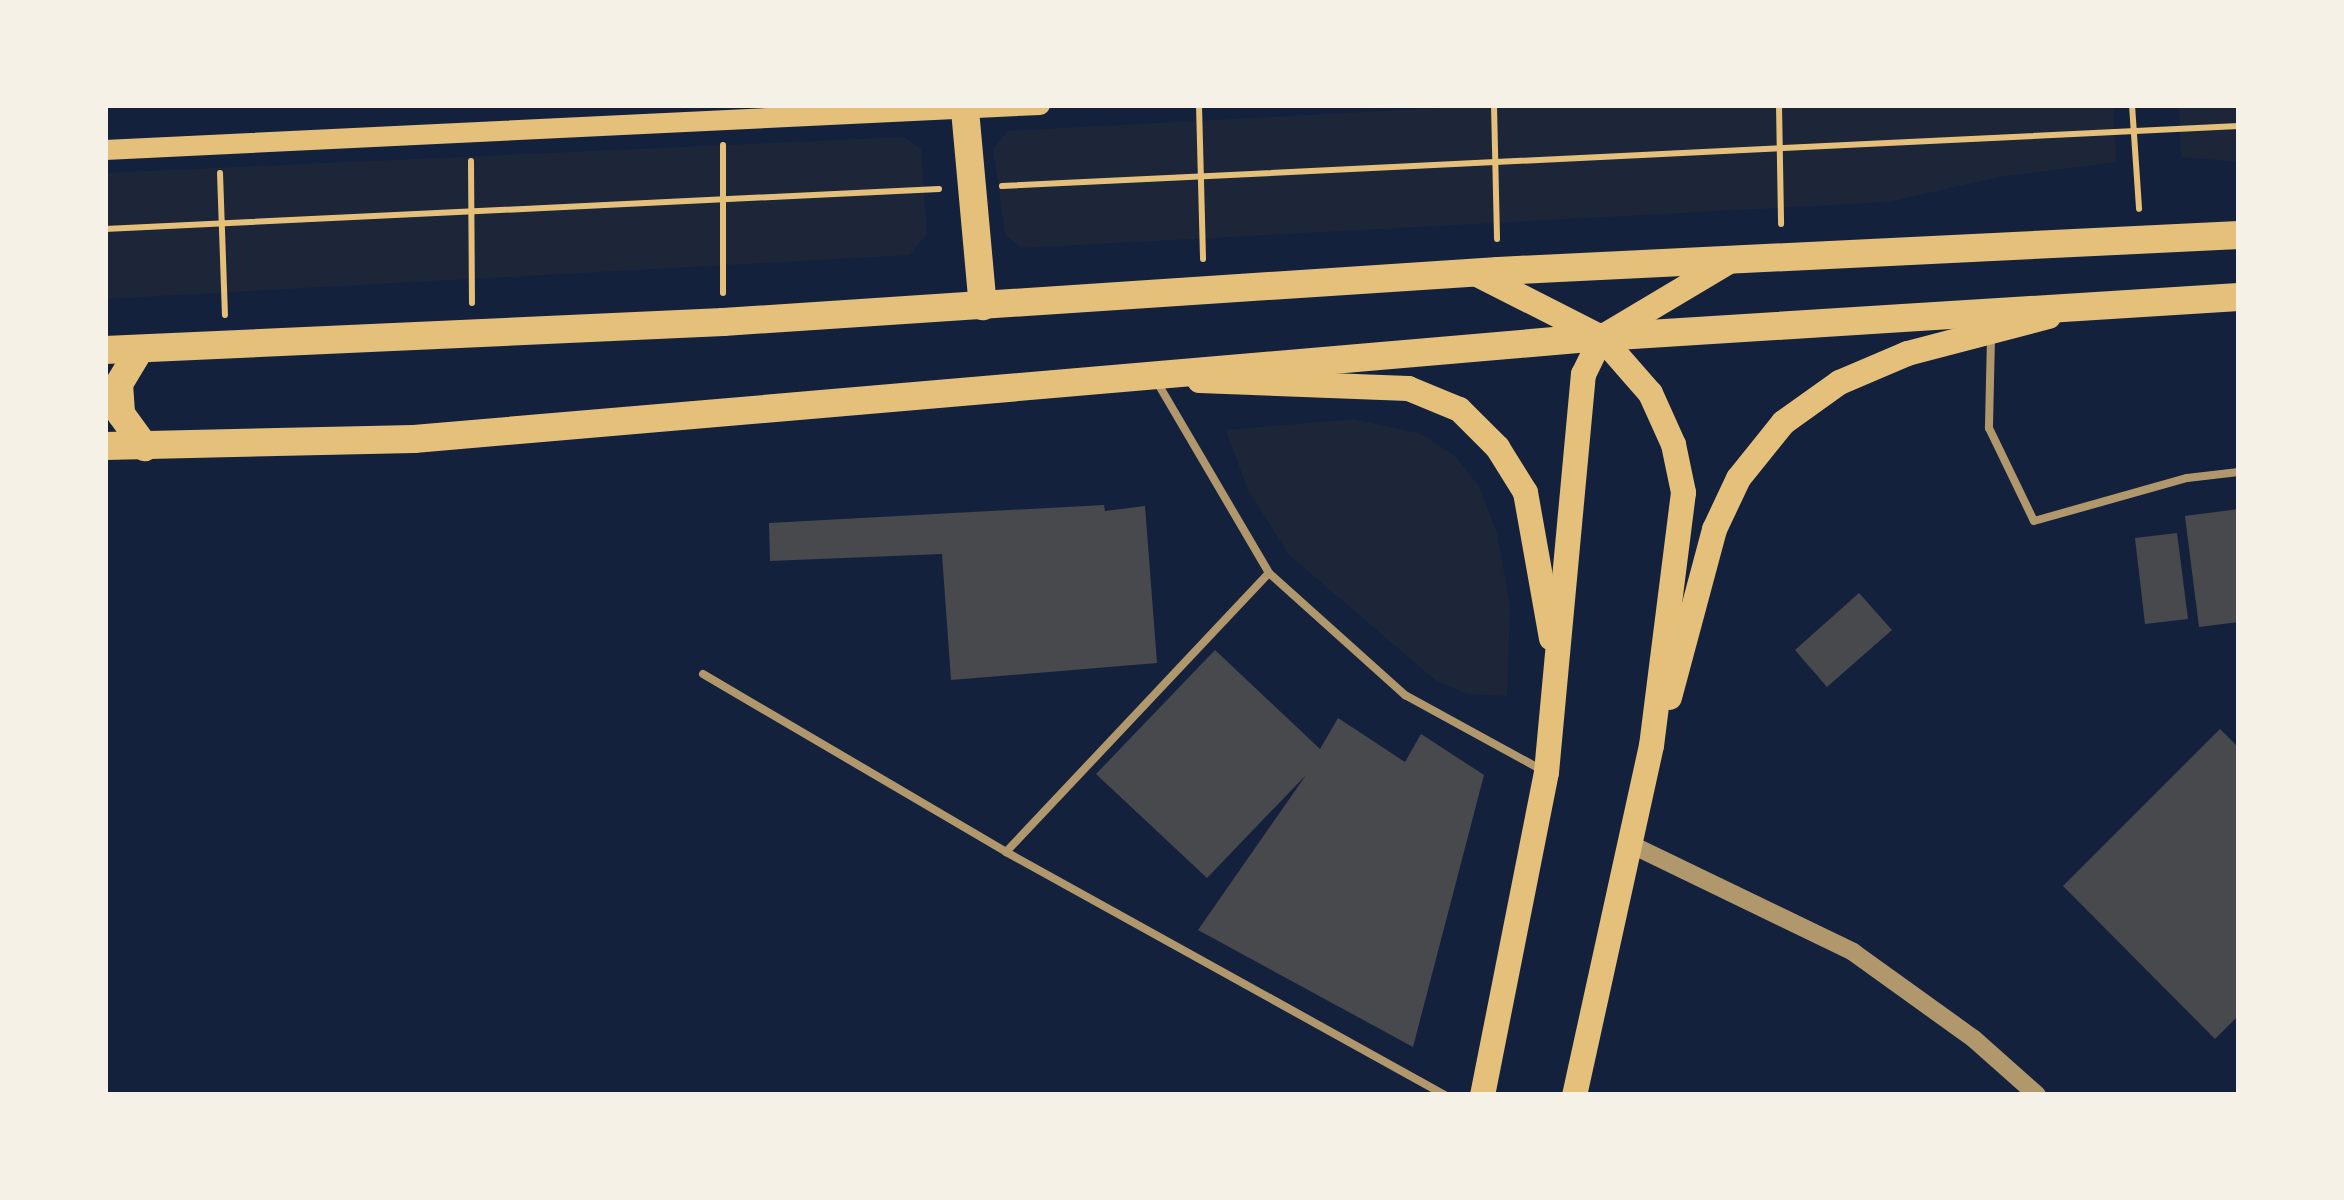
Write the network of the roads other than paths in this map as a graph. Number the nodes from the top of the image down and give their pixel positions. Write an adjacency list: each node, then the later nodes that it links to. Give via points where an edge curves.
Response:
1 (1040, 105): 2 (main road)
2 (965, 108): 3 (main road); 8 (highway)
3 (105, 150)
4 (2239, 234): 5 (highway)
5 (1732, 259): 6 (highway); 11 (main road)
6 (1486, 272): 8 (highway); 11 (main road)
7 (2239, 297): 9 (highway)
8 (983, 306): 12 (highway)
9 (2086, 306): 10 (main road); 11 (highway)
10 (1991, 331): 17 (lane, via 1989,428 2034,521 2187,478); 21 (main road, via 1907,353 1839,382 1784,422 1738,478 1714,529 1676,678)
11 (1601, 337): 14 (highway); 19 (main road, via 1583,374); 21 (main road, via 1650,393 1673,444 1683,492)
12 (140, 349): 13 (highway); 16 (highway, via 119,384 121,414)
13 (105, 350)
14 (1155, 376): 16 (highway, via 414,439); 18 (lane); 19 (main road, via 1408,388 1458,409 1497,447 1525,492)
15 (105, 446): 16 (highway)
16 (144, 447)
17 (2239, 472)
18 (1270, 573): 22 (lane, via 1404,695); 24 (lane)
19 (1558, 672): 22 (main road)
20 (703, 674): 24 (lane)
21 (1651, 745): 23 (main road)
22 (1546, 772): 26 (main road)
23 (1630, 844): 27 (main road); 28 (street, via 1853,952)
24 (1006, 852): 25 (lane)
25 (1445, 1095)
26 (1482, 1095)
27 (1574, 1095)
28 (2037, 1095)

